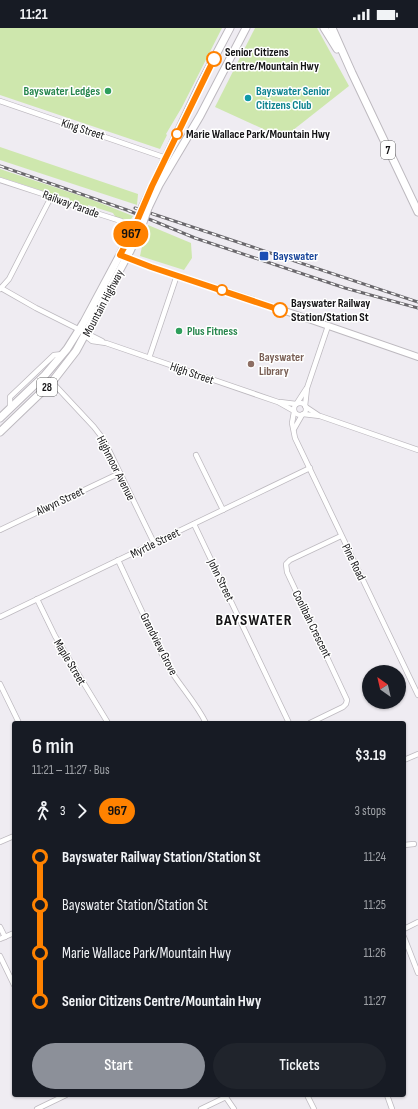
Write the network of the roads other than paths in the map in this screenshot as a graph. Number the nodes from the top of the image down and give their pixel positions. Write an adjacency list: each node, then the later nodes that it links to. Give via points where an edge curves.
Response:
1 (230, 28): 5 (main road, Mountain Highway / 28)
2 (246, 28): 6 (main road, Mountain Highway / 28)
3 (324, 28): 7 (main road, 7)
4 (332, 28): 7 (main road, 7)
5 (220, 47): 6 (main road); 10 (main road, Mountain Highway / 28)
6 (233, 54): 9 (main road, Mountain Highway / 28)
7 (352, 74): 14 (main road, 7)
8 (0, 101): 10 (street, King Street)
9 (200, 116): 10 (main road, via 170,159); 13 (main road, Mountain Highway / 28)
10 (166, 158): 13 (main road, Mountain Highway / 28)
11 (0, 180): 12 (street, Railway Parade)
12 (49, 198): 16 (street, Railway Parade, via 122,221 127,230); 19 (street, via 15,268)
13 (146, 207): 15 (main road, Mountain Highway / 28, bridge)
14 (418, 212)
15 (139, 224): 16 (main road, Mountain Highway / 28); 17 (main road, Mountain Highway / 28)
16 (127, 241): 17 (main road, Mountain Highway / 28)
17 (123, 256): 18 (main road); 21 (main road, Mountain Highway / 28); 22 (main road, Mountain Highway / 28)
18 (177, 275): 20 (main road); 24 (street)
19 (1, 288): 21 (street, High Street)
20 (328, 326): 23 (main road); 26 (street)
21 (79, 330): 22 (street, High Street); 31 (main road, Mountain Highway / 28, via 64,354 45,375)
22 (86, 335): 24 (street, High Street); 25 (main road, Mountain Highway / 28, via 70,361)
23 (418, 357)
24 (149, 358): 27 (street, High Street)
25 (52, 382): 35 (main road, Mountain Highway / 28); 39 (street, Highmoor Avenue, via 100,434)
26 (307, 388): 28 (street); 29 (street)
27 (278, 402): 28 (street, High Street); 30 (street, High Street)
28 (297, 403): 29 (street); 30 (street)
29 (305, 406): 32 (street); 33 (street)
30 (294, 412): 32 (street, via 298,415); 34 (street, Pine Road)
31 (2, 414)
32 (303, 414): 33 (street); 34 (street)
33 (320, 416): 36 (street)
34 (294, 428): 38 (street, Pine Road, via 295,438)
35 (0, 432)
36 (418, 450)
37 (196, 455): 40 (street)
38 (310, 468): 40 (street, Myrtle Street); 43 (street, Pine Road)
39 (120, 473): 42 (street, Alwyn Street); 44 (street, Highmoor Avenue)
40 (223, 510): 41 (street, Myrtle Street)
41 (194, 524): 44 (street, Myrtle Street); 53 (street, John Street)
42 (0, 530)
43 (341, 536): 49 (street, Pine Road); 54 (street, Coolibah Crescent, via 286,564 287,572 348,700 343,707)
44 (154, 543): 45 (street, Myrtle Street)
45 (118, 560): 46 (street, Myrtle Street); 52 (street, Grandview Grove, via 166,663)
46 (37, 599): 47 (street, Myrtle Street); 51 (street, Maple Street, via 55,636)
47 (0, 617)
48 (0, 684): 50 (street)
49 (418, 695)
50 (18, 721)
51 (107, 721)
52 (205, 721)
53 (288, 721)
54 (314, 721)
55 (418, 754): 56 (street)
56 (406, 759)
57 (12, 837): 58 (street)
58 (0, 842)
59 (414, 844): 60 (street)
60 (406, 845)
61 (418, 922): 63 (street)
62 (0, 927): 65 (street)
63 (406, 928)
64 (12, 934): 65 (street)
65 (2, 938)
66 (406, 942): 68 (street)
67 (0, 956): 69 (street)
68 (418, 973)
69 (12, 981)
70 (62, 1097): 75 (street)
71 (223, 1097): 76 (street)
72 (226, 1097): 77 (street)
73 (309, 1097): 78 (street)
74 (388, 1097): 79 (street)
75 (37, 1109)
76 (201, 1109)
77 (234, 1109)
78 (314, 1109)
79 (392, 1109)

